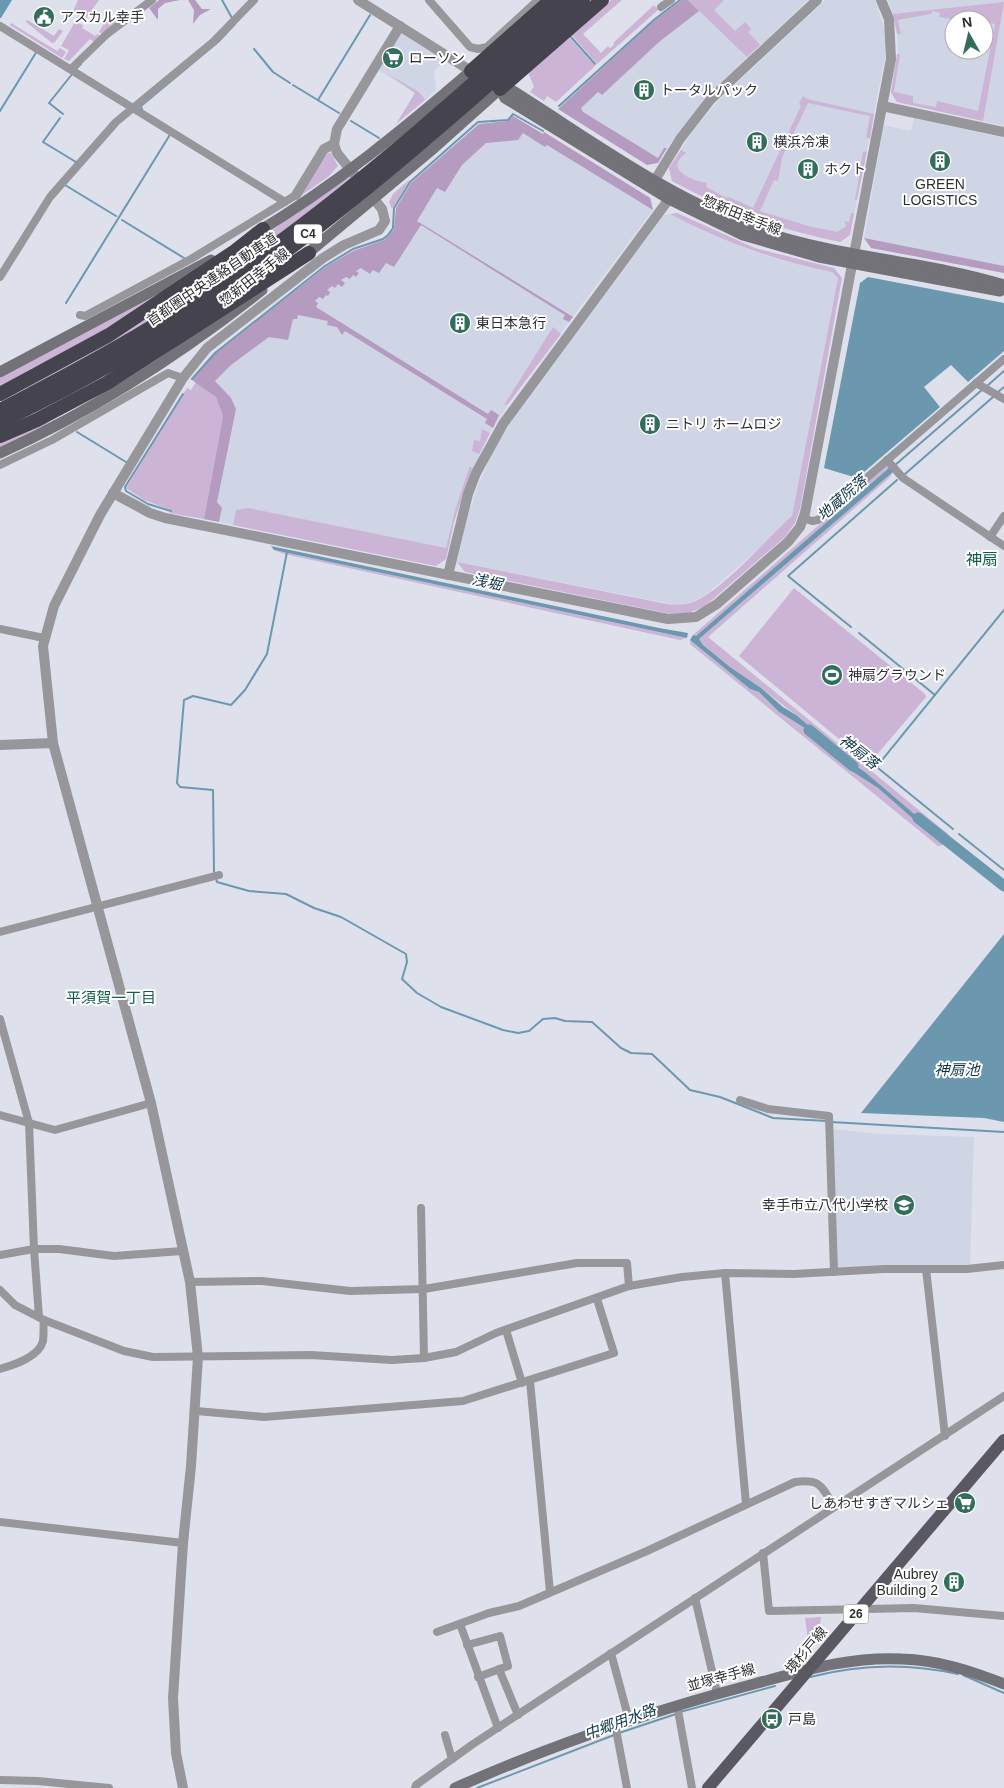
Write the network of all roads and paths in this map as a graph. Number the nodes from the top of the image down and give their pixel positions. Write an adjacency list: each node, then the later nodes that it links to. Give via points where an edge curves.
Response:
1 (152, 0): 17 (street, via 106,34)
2 (254, 0): 21 (street, via 213,42)
3 (358, 0): 13 (street)
4 (429, 0): 5 (street, via 470,46 478,50 487,47)
5 (538, 0)
6 (550, 0): 18 (highway)
7 (567, 0): 45 (highway, 首都圏中央連絡自動車道 / C4, bridge, via 386,158 265,253 123,344)
8 (583, 0): 46 (highway, 首都圏中央連絡自動車道 / C4, bridge, via 410,152 302,239 169,328)
9 (602, 0): 19 (highway)
10 (672, 0): 14 (street)
11 (816, 0): 27 (street, via 711,99)
12 (881, 0): 20 (street, via 889,19 892,52)
13 (370, 3): 16 (street)
14 (661, 7)
15 (0, 26): 17 (street)
16 (400, 26): 18 (street); 25 (street, via 337,129)
17 (72, 68): 21 (street)
18 (471, 71): 19 (main road, 惣新田幸手線); 22 (main road)
19 (500, 89): 24 (main road, 惣新田幸手線); 27 (main road, 惣新田幸手線, via 513,91); 30 (main road, 惣新田幸手線, via 505,98)
20 (882, 106): 23 (street); 34 (street)
21 (133, 108): 31 (street); 35 (street, via 116,122 50,196)
22 (408, 125): 24 (main road, via 443,107 450,110 454,118); 26 (main road)
23 (1004, 132)
24 (451, 134): 29 (main road, 惣新田幸手線)
25 (334, 144): 26 (street); 28 (street, via 324,149)
26 (351, 170): 29 (street); 32 (main road)
27 (654, 180): 34 (main road, 惣新田幸手線, via 706,209 743,224)
28 (296, 195): 31 (street)
29 (374, 199): 33 (main road, 惣新田幸手線); 41 (street, via 386,215 379,230 323,258 208,348)
30 (669, 199): 34 (main road, 惣新田幸手線, via 764,243); 56 (street, via 503,424 468,494)
31 (285, 202): 38 (street, via 191,259 85,316)
32 (263, 229): 40 (main road, via 162,287); 43 (highway, via 109,335)
33 (309, 253): 47 (highway, via 106,383); 48 (main road, 惣新田幸手線, via 208,332 158,366 78,414)
34 (853, 259): 36 (main road, 惣新田幸手線, via 959,274); 37 (main road, 惣新田幸手線); 53 (street)
35 (0, 278)
36 (1004, 285)
37 (1004, 292)
38 (80, 315)
39 (1004, 359): 42 (street)
40 (0, 372)
41 (183, 378): 50 (street, via 168,373 52,440); 51 (street)
42 (976, 383): 44 (street); 49 (street)
43 (0, 394)
44 (1004, 399)
45 (0, 410)
46 (0, 422)
47 (0, 436)
48 (0, 453)
49 (887, 460): 53 (street, via 818,520); 54 (street, via 926,495)
50 (0, 465)
51 (113, 492): 56 (street, via 165,518); 58 (street, via 54,606)
52 (1004, 516): 54 (street)
53 (803, 518): 56 (street, via 796,534 788,542 717,604 687,619 668,619)
54 (990, 537): 55 (street)
55 (1004, 546)
56 (448, 575)
57 (0, 629): 58 (street)
58 (44, 638): 59 (street)
59 (53, 743): 60 (street); 62 (street)
60 (0, 745)
61 (219, 875): 62 (street)
62 (96, 907): 63 (street); 66 (street)
63 (0, 932)
64 (0, 1019): 68 (street)
65 (740, 1100): 75 (street, via 768,1109 829,1116)
66 (151, 1103): 68 (street, via 55,1130); 71 (street)
67 (0, 1115): 68 (street)
68 (29, 1123): 70 (street)
69 (421, 1208): 79 (street)
70 (34, 1249): 71 (street, via 114,1256); 72 (street); 82 (street)
71 (182, 1251): 77 (street)
72 (0, 1255)
73 (1004, 1265): 74 (street)
74 (926, 1269): 75 (street); 90 (street)
75 (834, 1272): 76 (street)
76 (726, 1273): 78 (street); 92 (street)
77 (190, 1282): 79 (street, via 262,1281 350,1291); 84 (street)
78 (629, 1286): 79 (street, via 627,1263 577,1263); 81 (street)
79 (424, 1289): 85 (street)
80 (0, 1290): 82 (street, via 15,1305)
81 (597, 1299): 83 (street); 87 (street, via 614,1353)
82 (41, 1319): 84 (street, via 124,1351 153,1357); 86 (street, via 43,1342 38,1349 18,1364)
83 (506, 1330): 85 (street, via 456,1352); 87 (street)
84 (198, 1356): 85 (street); 89 (street)
85 (424, 1358)
86 (0, 1369)
87 (526, 1382): 89 (street, via 463,1401 264,1417); 97 (street)
88 (1004, 1396): 90 (street)
89 (196, 1411): 95 (street)
90 (945, 1436): 93 (street)
91 (1004, 1440): 99 (main road, 境杉戸線 / 26)
92 (746, 1504): 93 (street, via 795,1482 810,1480 819,1483); 97 (street)
93 (834, 1507): 96 (street)
94 (0, 1522): 95 (street)
95 (182, 1542): 121 (street, via 173,1698)
96 (763, 1553): 98 (street); 99 (street, via 769,1610)
97 (550, 1592): 101 (street, via 519,1606)
98 (695, 1598): 104 (street); 110 (street)
99 (862, 1607): 100 (street); 106 (main road, 境杉戸線 / 26)
100 (1004, 1616)
101 (460, 1624): 102 (street); 103 (street)
102 (438, 1632)
103 (467, 1645): 105 (street, via 500,1636 508,1666); 107 (street)
104 (611, 1653): 113 (street); 114 (street)
105 (499, 1669): 107 (street); 113 (street)
106 (809, 1669): 108 (main road, 並塚幸手線); 109 (main road, 並塚幸手線, via 865,1659 917,1660 947,1665); 111 (main road, 境杉戸線 / 26)
107 (478, 1677): 116 (street)
108 (773, 1679): 110 (main road, 並塚幸手線); 111 (main road, via 782,1687)
109 (1004, 1684)
110 (717, 1693): 112 (main road, 並塚幸手線)
111 (784, 1699): 126 (main road, 境杉戸線 / 26)
112 (677, 1705): 114 (main road, 並塚幸手線); 125 (street)
113 (518, 1715): 116 (street)
114 (629, 1720): 115 (main road, 並塚幸手線)
115 (615, 1724): 123 (main road, 並塚幸手線); 124 (street)
116 (498, 1728): 118 (street)
117 (445, 1735): 118 (street)
118 (452, 1759): 122 (street)
119 (0, 1780): 120 (street)
120 (109, 1788)
121 (182, 1788)
122 (415, 1788)
123 (455, 1788)
124 (627, 1788)
125 (692, 1788)
126 (708, 1788)

